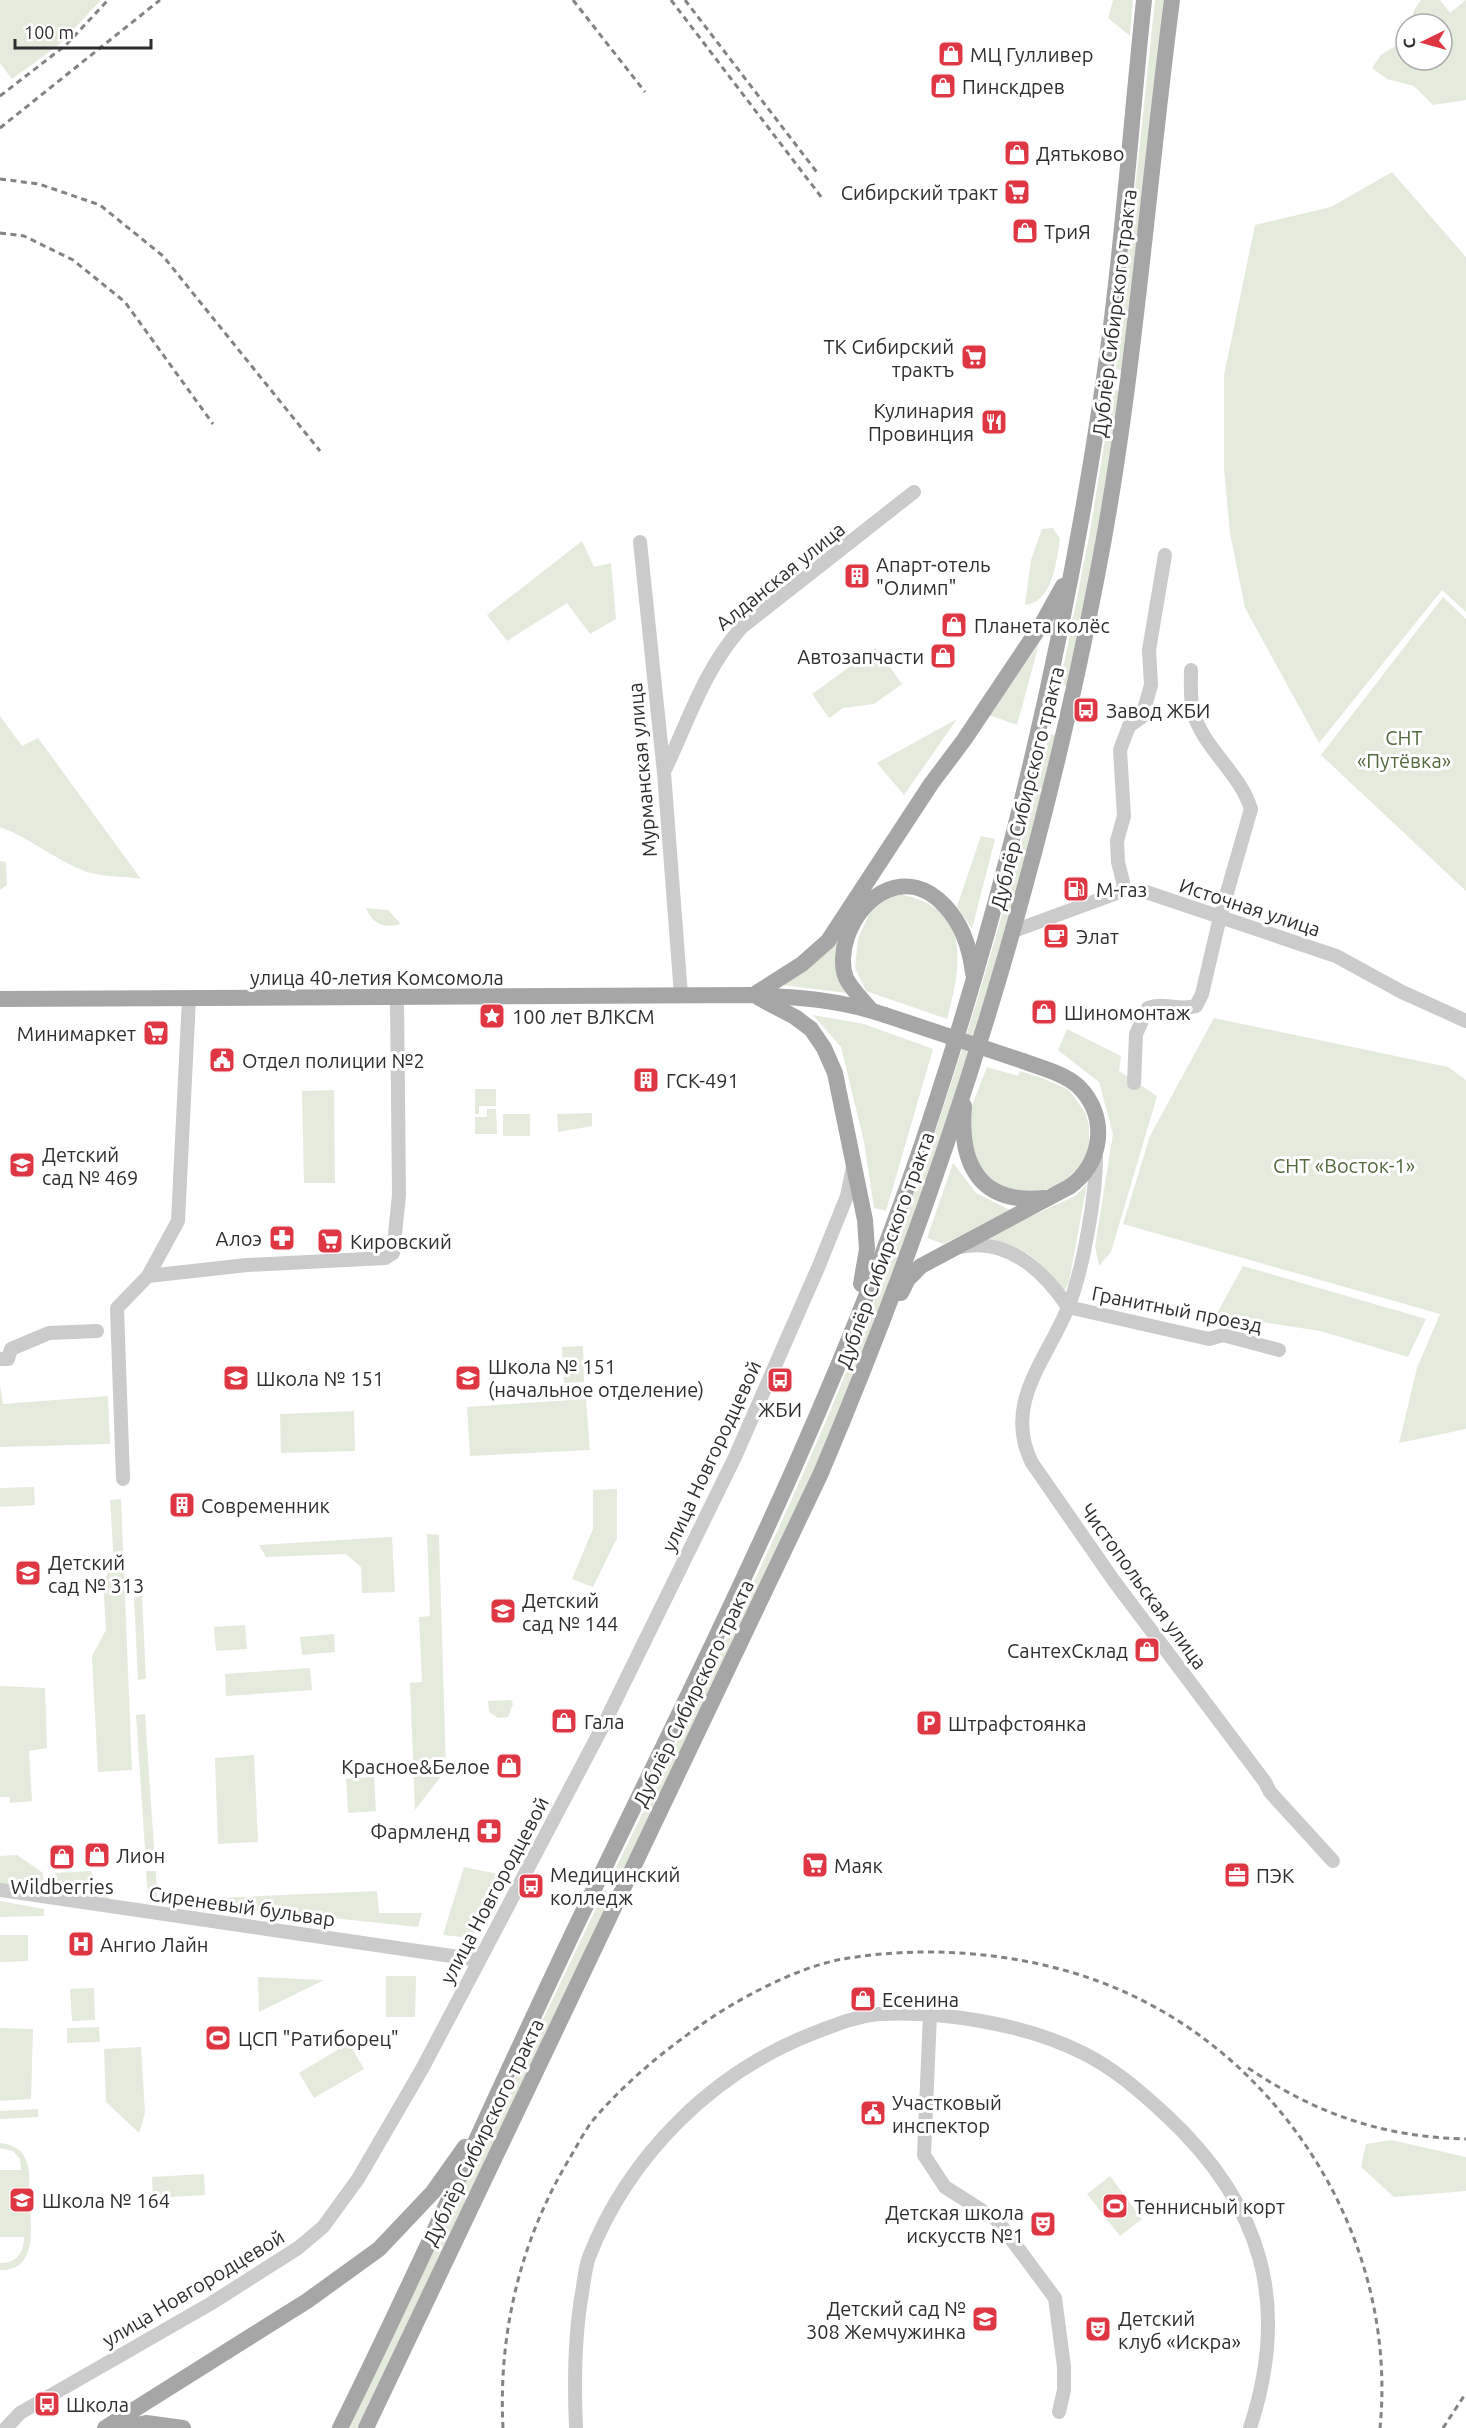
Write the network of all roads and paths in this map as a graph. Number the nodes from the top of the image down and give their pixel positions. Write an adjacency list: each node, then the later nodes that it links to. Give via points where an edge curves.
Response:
1 (1144, 0): 6 (main road, Дублёр Сибирского тракта, via 1102,392)
2 (1172, 0): 11 (main road, Дублёр Сибирского тракта, via 1128,387 1098,572)
3 (914, 492): 8 (street, Алданская улица, via 742,627 723,648 702,685)
4 (640, 542): 8 (street, Мурманская улица)
5 (1165, 555): 9 (street, via 1149,650 1151,685 1142,717 1129,726 1120,750 1124,816 1117,841)
6 (1072, 569): 12 (main road, Дублёр Сибирского тракта, via 1025,787); 14 (main road, via 1043,622 828,941 771,987)
7 (1191, 670): 10 (street, via 1194,712 1205,738 1247,795 1251,809)
8 (664, 773): 13 (street, Мурманская улица)
9 (1121, 892): 10 (street, Источная улица, via 1143,891); 11 (street, Источная улица)
10 (1220, 918): 19 (street, Источная улица, via 1336,956); 21 (street, via 1196,1006 1148,1008 1136,1034)
11 (1014, 931): 20 (main road, Дублёр Сибирского тракта)
12 (974, 980): 18 (main road, via 965,937 945,905 913,888 891,888 863,906 849,929 844,948 846,976); 34 (main road, Дублёр Сибирского тракта, via 905,1197)
13 (681, 995): 14 (main road, улица 40-летия Комсомола); 16 (main road, улица 40-летия Комсомола)
14 (753, 995): 18 (main road, улица 40-летия Комсомола, via 812,998); 23 (main road, via 795,1017 811,1029 824,1047 835,1073)
15 (189, 998): 16 (main road, улица 40-летия Комсомола); 17 (main road, улица 40-летия Комсомола); 28 (street, via 178,1221)
16 (398, 998): 28 (street, via 399,1195 393,1253 385,1258 247,1265)
17 (0, 999)
18 (878, 1012): 22 (main road, улица 40-летия Комсомола, bridge, via 1069,1080 1086,1097 1097,1130)
19 (1466, 1021)
20 (973, 1065): 24 (main road, via 962,1122 966,1153 974,1173 986,1187 1006,1196); 31 (main road, Дублёр Сибирского тракта)
21 (1134, 1083)
22 (1096, 1157): 24 (main road, via 1078,1181); 29 (street, Чистопольская улица, via 1077,1280)
23 (854, 1165): 25 (street, улица Новгородцевой); 26 (main road)
24 (1055, 1196): 27 (main road)
25 (838, 1218): 26 (street, via 852,1213); 38 (street, улица Новгородцевой, via 735,1457 604,1724)
26 (865, 1220): 34 (main road, via 863,1280)
27 (950, 1249): 29 (street, via 988,1245 1010,1251 1039,1272); 31 (main road, via 921,1266 908,1279)
28 (148, 1276): 35 (street, via 117,1308)
29 (1068, 1307): 32 (street, Гранитный проезд, via 1209,1339 1223,1335); 36 (street, Чистопольская улица, via 1034,1375 1022,1409 1021,1428 1028,1455 1113,1581 1270,1792)
30 (97, 1331): 33 (street, via 50,1333 11,1349 8,1359)
31 (875, 1345): 47 (main road, Дублёр Сибирского тракта, via 816,1483)
32 (1279, 1350)
33 (0, 1359)
34 (830, 1380): 40 (main road, Дублёр Сибирского тракта, via 783,1490)
35 (123, 1479)
36 (1333, 1862)
37 (0, 1890): 38 (street, Сиреневый бульвар)
38 (479, 1960): 42 (street, улица Новгородцевой, via 369,2160 323,2227 267,2269 20,2413)
39 (930, 2014): 41 (street, via 924,2155 945,2187 997,2220 1055,2298 1064,2367); 48 (street, via 876,2014 782,2046 735,2073 681,2118 632,2174 588,2259 574,2350); 49 (street, via 1021,2031 1083,2053 1128,2081 1214,2167 1249,2224 1267,2296 1269,2341)
40 (507, 2077): 43 (main road, Дублёр Сибирского тракта, via 433,2192 379,2250 324,2290); 46 (main road, Дублёр Сибирского тракта)
41 (1059, 2412)
42 (6, 2428)
43 (105, 2428)
44 (119, 2428): 45 (main road, via 146,2423)
45 (183, 2428)
46 (340, 2428)
47 (366, 2428)
48 (576, 2428)
49 (1250, 2428)

